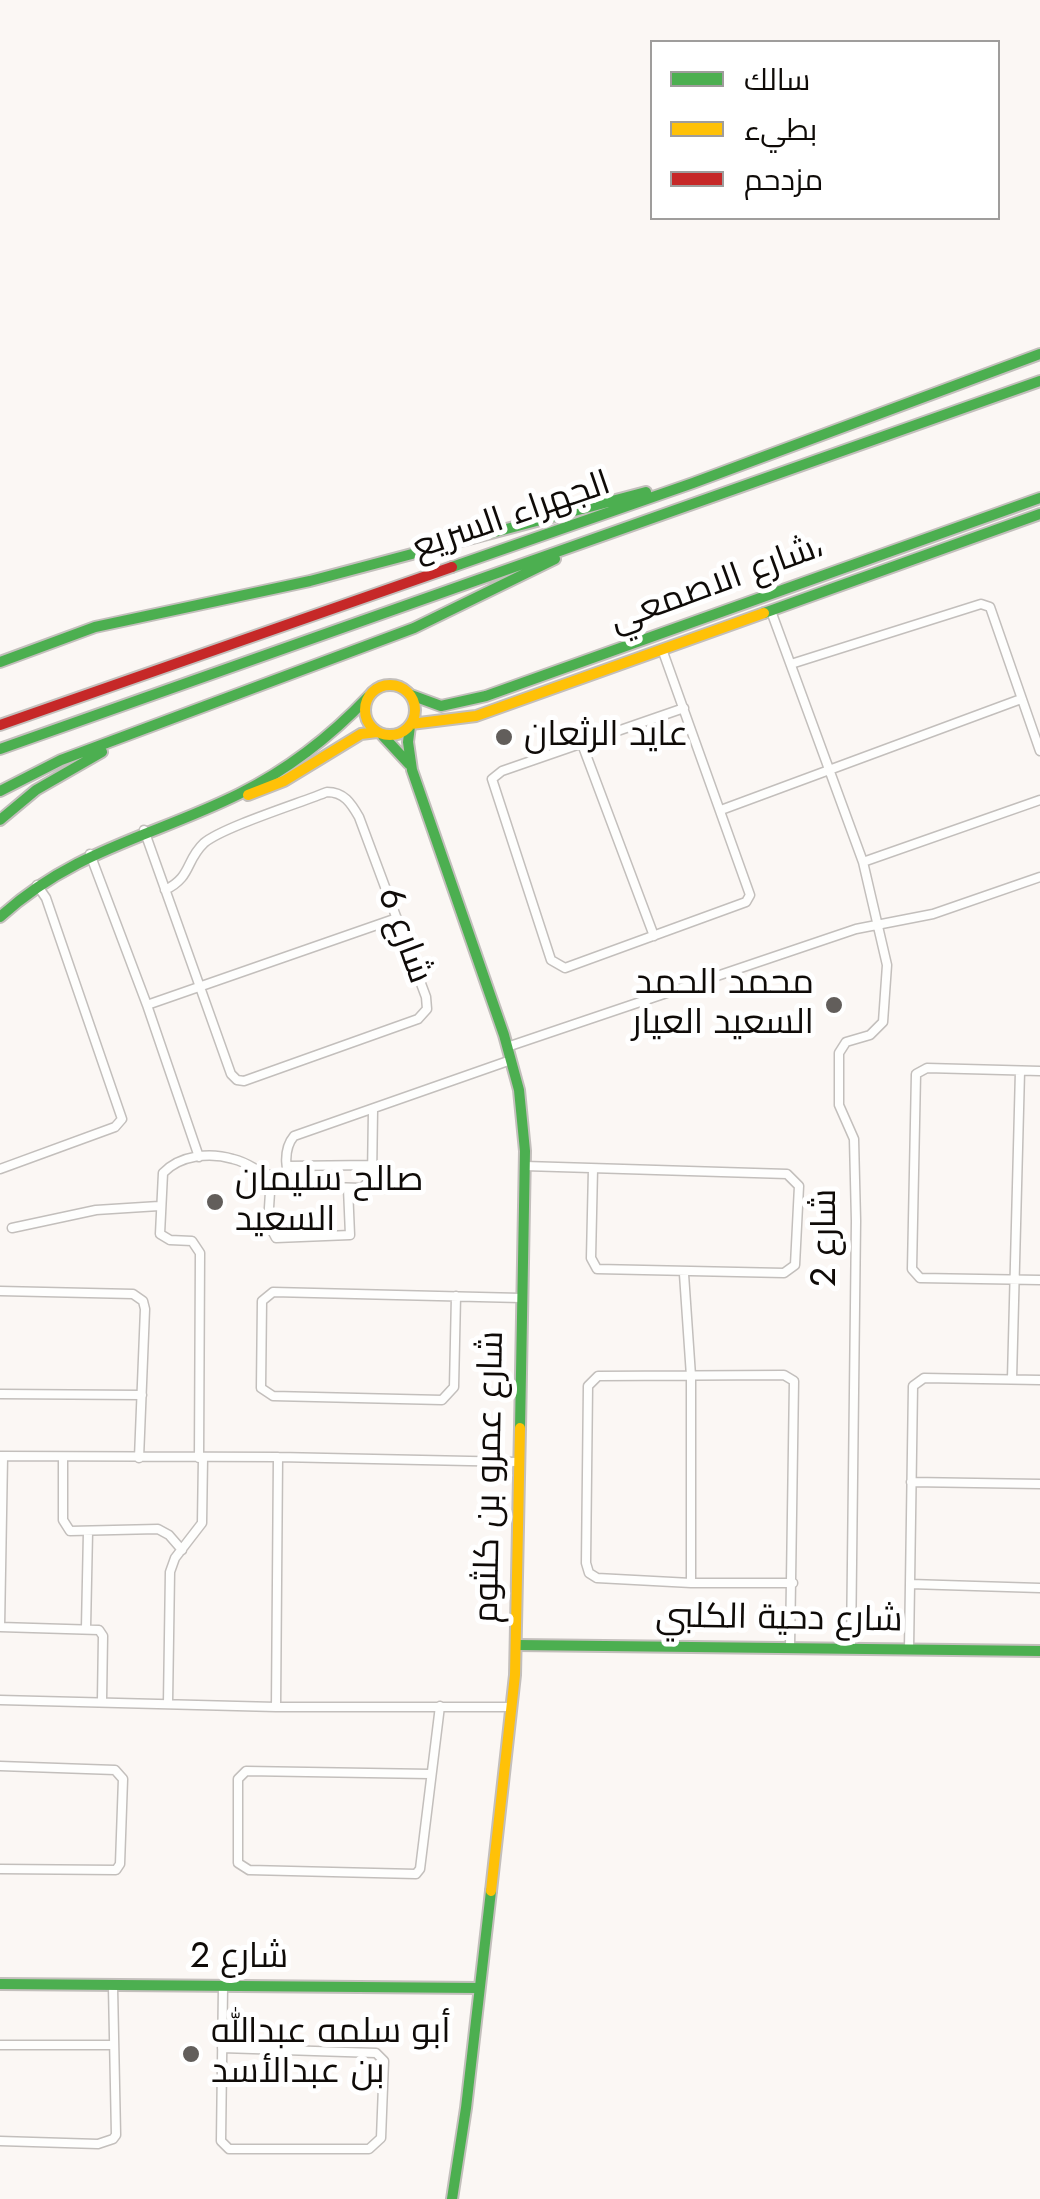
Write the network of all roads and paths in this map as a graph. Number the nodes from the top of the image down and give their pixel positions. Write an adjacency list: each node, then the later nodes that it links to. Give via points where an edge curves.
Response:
1 (1040, 354): 3 (main road, الجهراء السريع)
2 (1040, 381): 6 (main road, الجهراء السريع)
3 (693, 483): 9 (main road, via 310,581 95,627); 15 (main road, الجهراء السريع)
4 (1040, 498): 11 (main road, شارع الاصمعي،, via 486,696 441,706)
5 (1040, 514): 7 (main road, شارع الاصمعي،)
6 (576, 547): 17 (main road, via 422,622); 20 (main road, الجهراء السريع)
7 (770, 610): 8 (main road, شارع الاصمعي،); 10 (street, شارع 2)
8 (662, 648): 14 (street); 16 (main road, شارع الاصمعي،, via 476,716)
9 (0, 659)
10 (791, 664): 13 (street, via 981,604 990,608); 22 (street, شارع 2)
11 (412, 696): 12 (main road, via 389,684); 16 (main road)
12 (368, 697): 18 (main road, via 365,712); 26 (main road, via 300,755)
13 (1020, 699): 21 (street); 22 (street)
14 (684, 708): 19 (street); 27 (street)
15 (0, 724)
16 (410, 725): 18 (main road, via 395,735); 23 (main road, شارع عمرو بن كلثوم)
17 (156, 726): 24 (main road, via 58,760); 28 (main road, via 70,768)
18 (378, 732): 23 (main road, شارع عمرو بن كلثوم); 26 (main road, via 361,734 284,781)
19 (582, 744): 38 (street); 38 (street, via 492,780 552,960 565,968)
20 (0, 749)
21 (1040, 751)
22 (829, 768): 27 (street); 31 (street, شارع 2)
23 (412, 770): 41 (main road, شارع عمرو بن كلثوم)
24 (0, 791)
25 (1040, 800): 31 (street)
26 (223, 801): 29 (main road)
27 (721, 810): 38 (street, via 749,892 746,902)
28 (0, 820)
29 (144, 830): 30 (main road); 34 (street, شارع 6)
30 (90, 854): 33 (main road); 40 (street)
31 (863, 862): 37 (street, شارع 2)
32 (1040, 877): 37 (street, via 933,914)
33 (37, 885): 35 (main road); 49 (street, via 122,1119 115,1128)
34 (165, 890): 36 (street, شارع 6, via 180,882 214,836 337,792 359,817); 39 (street, شارع 6)
35 (0, 917)
36 (397, 918): 39 (street); 39 (street, شارع 6, via 426,997 421,1017 244,1081 231,1074)
37 (877, 922): 41 (street); 85 (street, شارع 2, via 887,965 883,1022 839,1053 839,1105 854,1139 856,1221)
38 (654, 936)
39 (198, 986): 40 (street)
40 (147, 1005): 46 (street)
41 (507, 1047): 42 (main road, شارع عمرو بن كلثوم)
42 (511, 1060): 45 (street); 48 (main road, شارع عمرو بن كلثوم)
43 (1020, 1071): 44 (street); 57 (street); 57 (street, via 927,1068 914,1078 914,1273)
44 (1040, 1071)
45 (373, 1110): 47 (street); 51 (street, via 294,1136)
46 (199, 1157): 52 (street, via 235,1159); 54 (street, via 163,1173)
47 (372, 1165): 51 (street); 53 (street, via 368,1184)
48 (524, 1166): 50 (street); 61 (main road, شارع عمرو بن كلثوم)
49 (0, 1169)
50 (593, 1169): 56 (street, via 594,1267); 56 (street, via 794,1177 797,1242 790,1270)
51 (288, 1170): 52 (street); 53 (street, via 295,1186)
52 (271, 1177): 53 (street, via 268,1224 276,1238 350,1235)
53 (348, 1188)
54 (159, 1206): 55 (street, via 96,1210); 71 (street, via 160,1234 192,1242 200,1254)
55 (12, 1228)
56 (684, 1274): 62 (street)
57 (1014, 1280): 58 (street); 63 (street)
58 (1040, 1280)
59 (0, 1291): 66 (street, via 137,1296 145,1309)
60 (456, 1296): 60 (street, via 266,1294 262,1388 272,1396 442,1400 454,1386); 61 (street)
61 (522, 1298): 72 (main road, شارع عمرو بن كلثوم)
62 (691, 1376): 77 (street); 77 (street, via 591,1379 586,1563 597,1578); 78 (street, via 784,1375 794,1382)
63 (1012, 1379): 64 (street); 73 (street, via 915,1382)
64 (1040, 1380)
65 (0, 1394): 66 (street)
66 (142, 1396): 70 (street)
67 (2, 1456): 69 (street); 81 (street)
68 (278, 1457): 71 (street); 72 (street); 93 (street)
69 (63, 1458): 70 (street); 75 (street, via 65,1525)
70 (140, 1458): 71 (street)
71 (201, 1458): 76 (street, via 202,1523)
72 (518, 1462): 83 (main road, شارع عمرو بن كلثوم)
73 (912, 1482): 74 (street); 79 (street)
74 (1040, 1484)
75 (88, 1532): 76 (street, via 158,1529); 82 (street)
76 (182, 1550): 90 (street, via 170,1572)
77 (691, 1583): 78 (street)
78 (793, 1583): 84 (street)
79 (910, 1584): 80 (street); 86 (street)
80 (1040, 1588)
81 (0, 1627): 82 (street)
82 (86, 1628): 89 (street, via 103,1636)
83 (517, 1645): 84 (main road, شارع دحية الكلبي); 92 (main road, شارع عمرو بن كلثوم)
84 (790, 1648): 85 (main road, شارع دحية الكلبي)
85 (851, 1648): 86 (main road, شارع دحية الكلبي)
86 (909, 1649): 87 (main road, شارع دحية الكلبي)
87 (1040, 1651)
88 (0, 1700): 89 (street)
89 (102, 1700): 90 (street)
90 (168, 1702): 93 (street)
91 (440, 1706): 92 (street); 93 (street); 95 (street)
92 (512, 1706): 100 (main road, شارع عمرو بن كلثوم)
93 (276, 1707)
94 (0, 1766): 96 (street, via 114,1770 123,1778 116,1870)
95 (430, 1774): 95 (street, via 420,1869 413,1876 248,1870 238,1864 238,1779 246,1771)
96 (0, 1869)
97 (0, 1984): 98 (main road, شارع 2)
98 (113, 1986): 99 (main road, شارع 2); 102 (street)
99 (223, 1987): 100 (main road, شارع 2); 103 (street)
100 (478, 1988): 105 (main road, شارع عمرو بن كلثوم)
101 (0, 2045): 102 (street)
102 (114, 2045): 104 (street, via 113,2139)
103 (222, 2048): 103 (street, via 226,2148 369,2149 381,2138 384,2061 376,2053)
104 (0, 2141)
105 (452, 2199)

